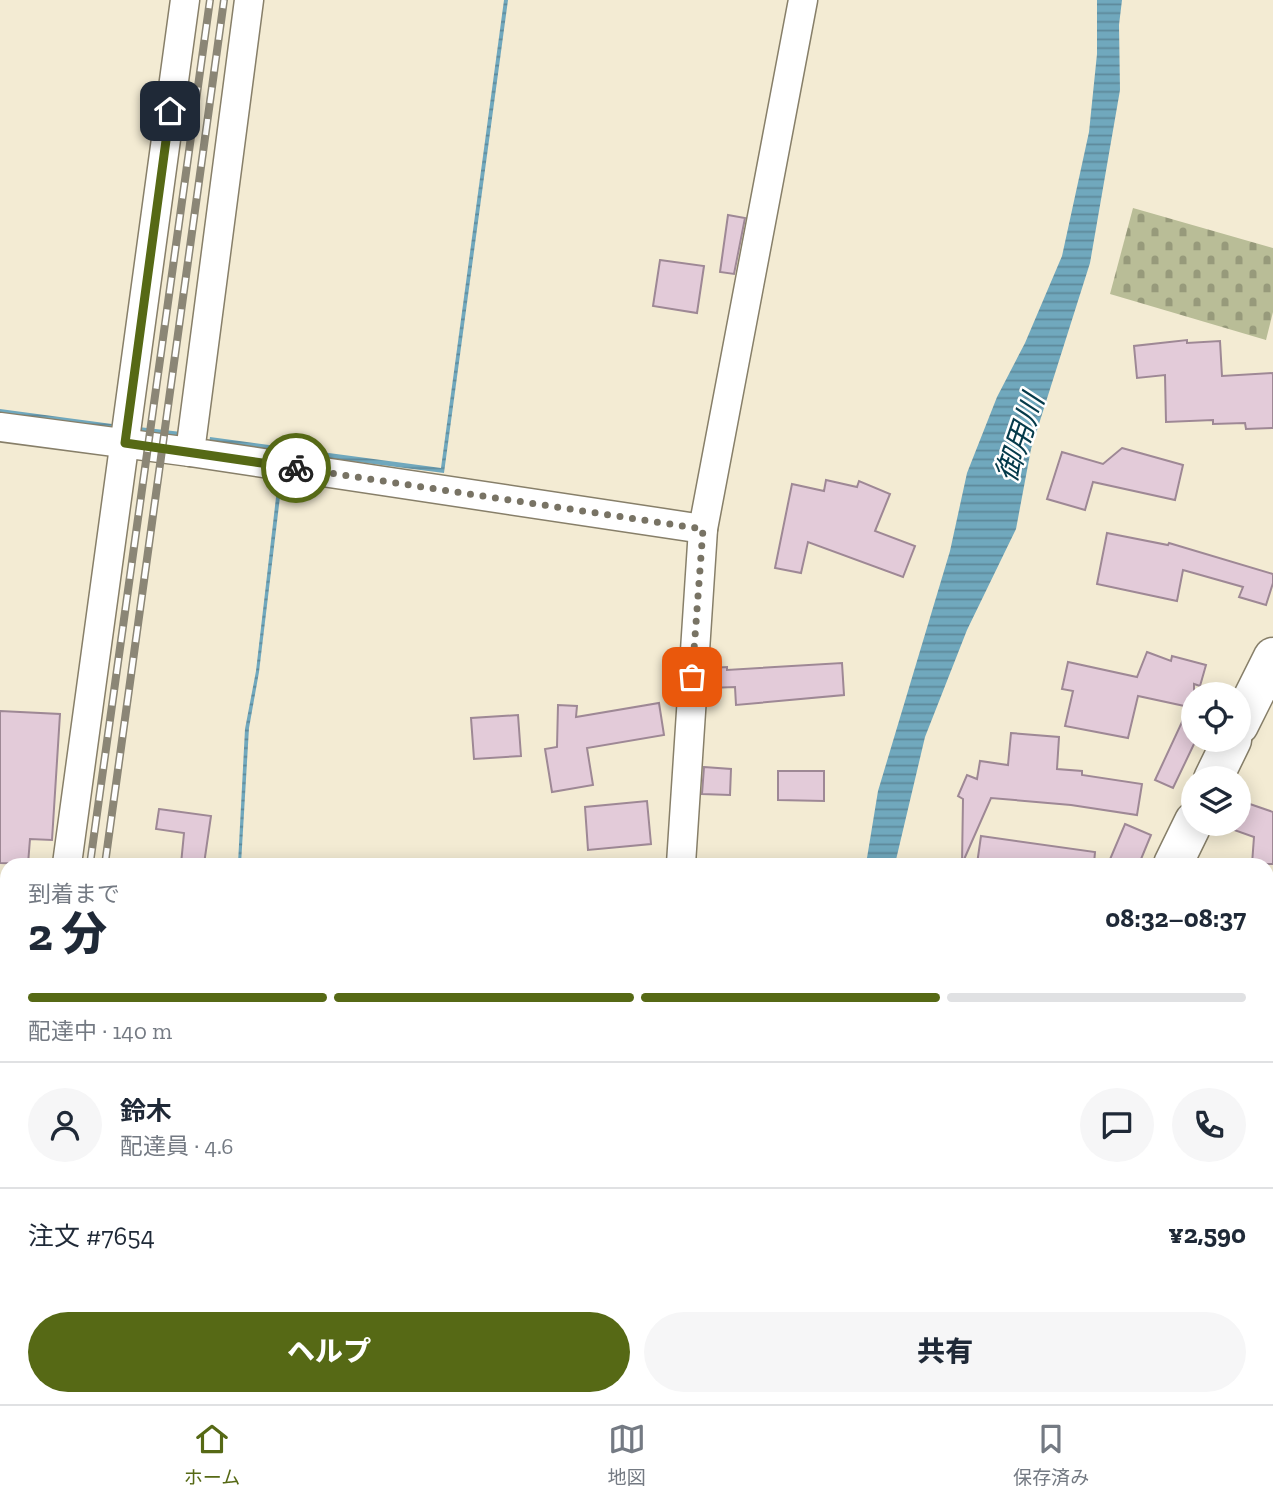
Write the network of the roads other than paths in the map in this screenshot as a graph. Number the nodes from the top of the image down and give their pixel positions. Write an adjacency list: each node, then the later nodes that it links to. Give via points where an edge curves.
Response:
1 (185, 0): 5 (street)
2 (249, 0): 6 (street)
3 (803, 0): 7 (street)
4 (0, 427): 5 (street)
5 (125, 443): 6 (street); 11 (street)
6 (190, 452): 7 (street)
7 (703, 529): 12 (street)
8 (1273, 657): 9 (main road)
9 (1251, 701)
10 (1187, 836): 13 (main road)
11 (68, 858)
12 (681, 858)
13 (1176, 858)

